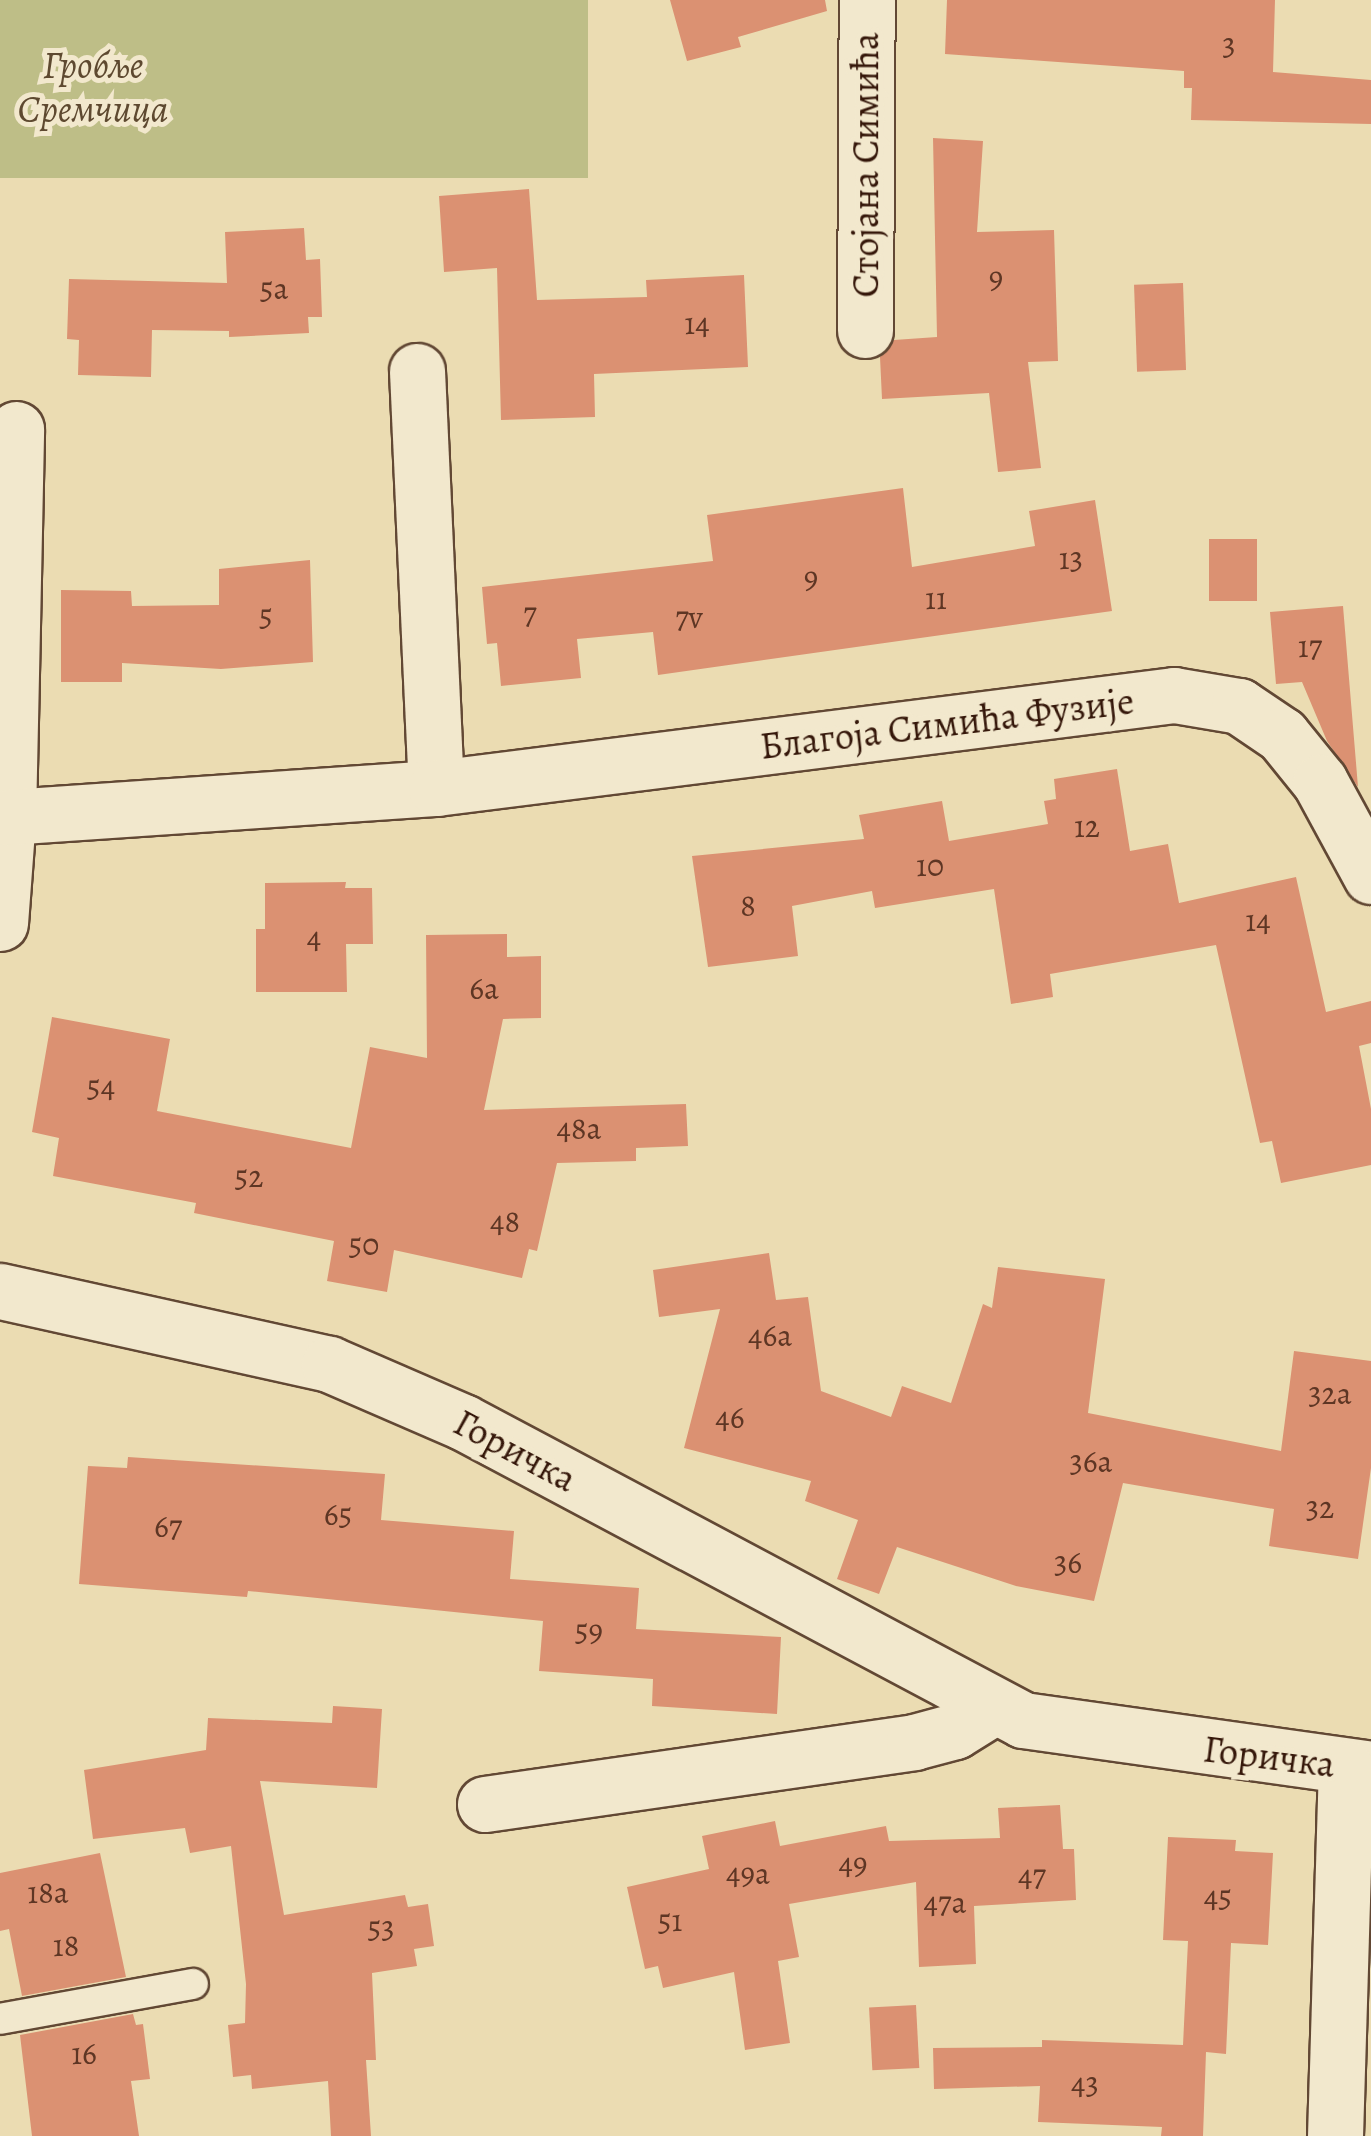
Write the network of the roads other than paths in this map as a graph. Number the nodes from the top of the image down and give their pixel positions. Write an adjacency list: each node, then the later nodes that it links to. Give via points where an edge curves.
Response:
1 (867, 0): 2 (street, Стојана Симића)
2 (865, 330)
3 (418, 370): 5 (street)
4 (16, 429): 6 (street)
5 (436, 788): 6 (street, Благоја Симића Фузије); 7 (street, Благоја Симића Фузије, via 1174,695 1239,706 1282,735 1320,782)
6 (8, 816): 8 (street)
7 (1371, 876)
8 (0, 923)
9 (0, 1292): 10 (street, Горичка, via 329,1364 463,1422)
10 (992, 1708): 11 (street, Горичка, via 1084,1732); 12 (street, via 955,1731 914,1742)
11 (1358, 1768): 15 (street)
12 (485, 1804)
13 (193, 1984): 14 (lane)
14 (0, 2019)
15 (1335, 2136)

